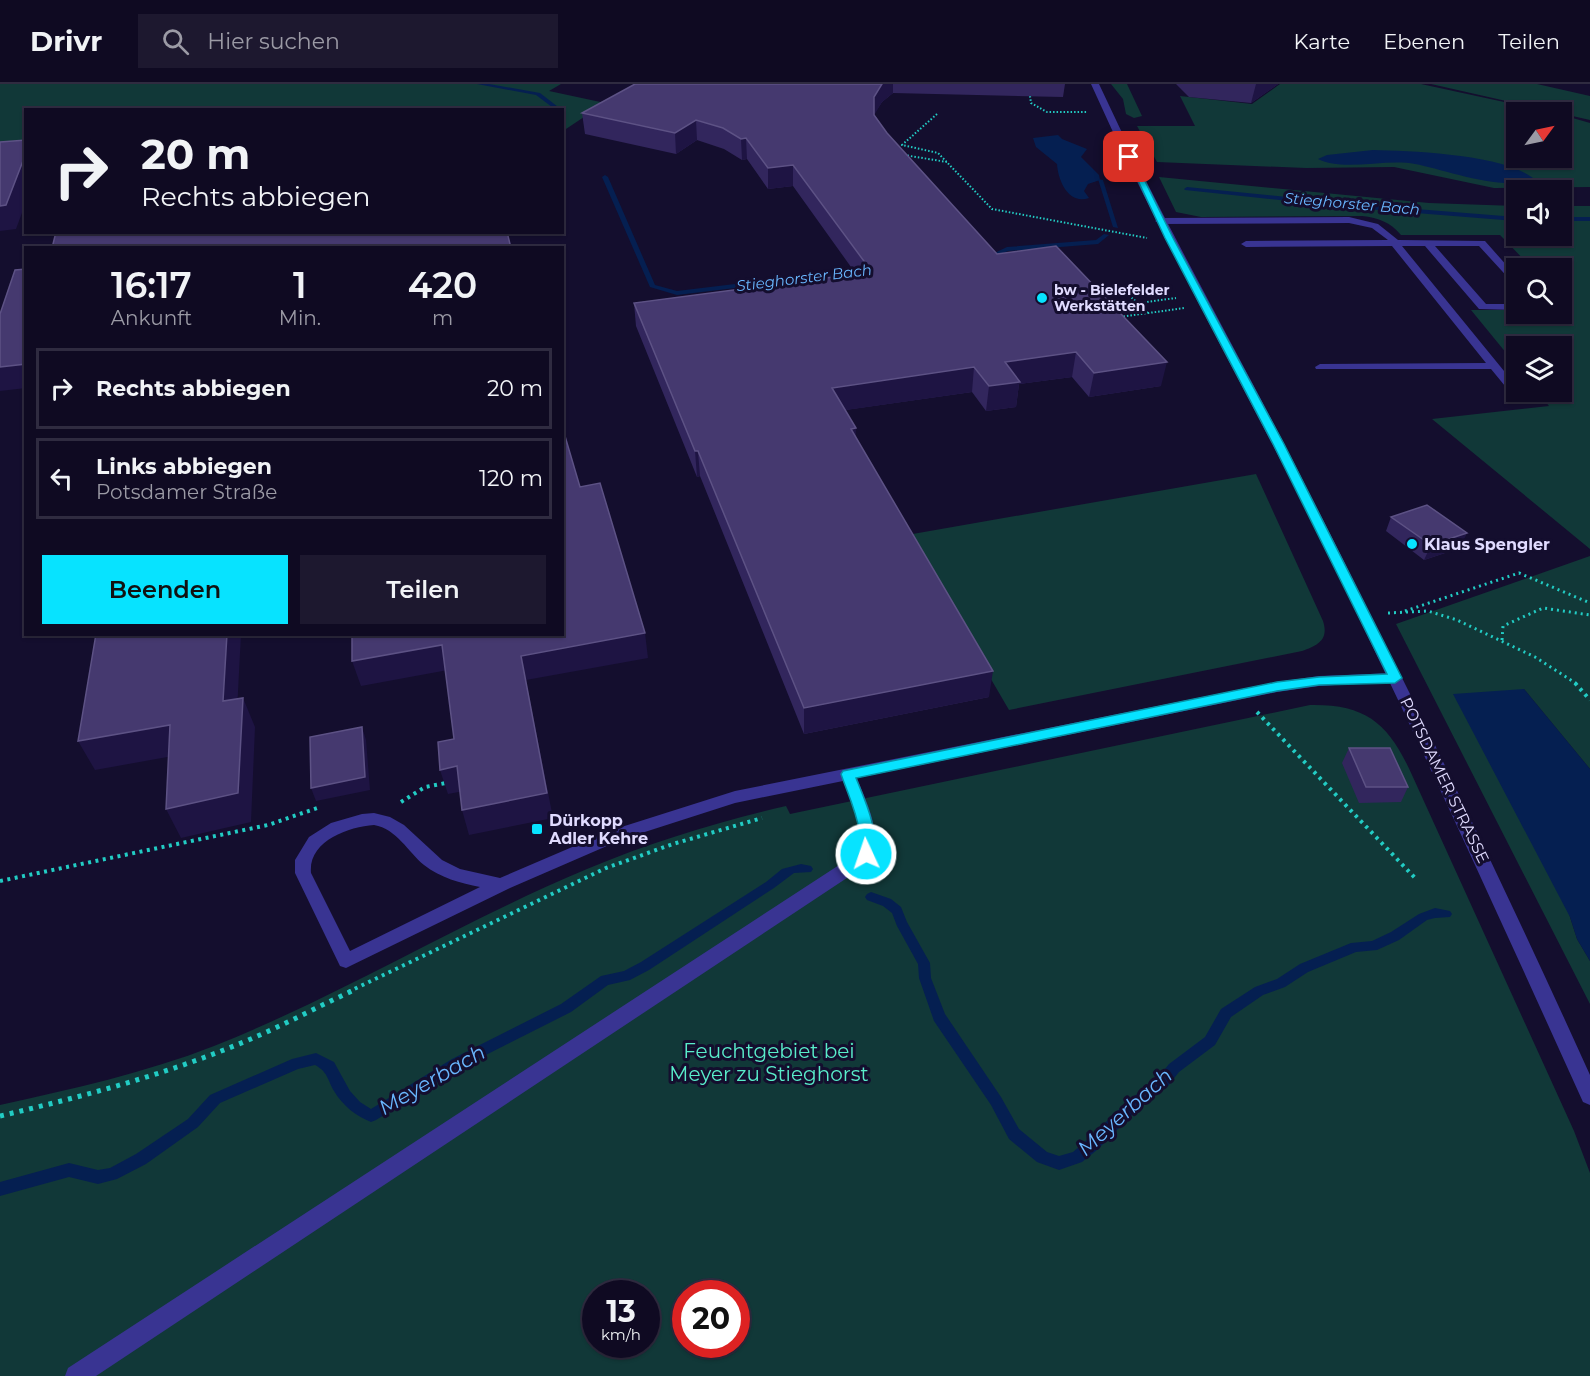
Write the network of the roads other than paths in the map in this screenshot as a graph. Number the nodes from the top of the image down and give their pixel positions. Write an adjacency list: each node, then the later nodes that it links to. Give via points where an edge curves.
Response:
1 (1095, 84): 2 (street, POTSDAMER STRASSE)
2 (1160, 221): 3 (street, via 1349,220 1375,225); 11 (street, POTSDAMER STRASSE, via 1289,464)
3 (1395, 243): 4 (street); 5 (street); 8 (street)
4 (1428, 243): 6 (street, via 1482,243); 7 (street, via 1482,308)
5 (1246, 244)
6 (1506, 270)
7 (1506, 307)
8 (1494, 366): 9 (street); 10 (street)
9 (1320, 367)
10 (1506, 380)
11 (1395, 678): 12 (street, via 1319,681 1240,694); 14 (street, POTSDAMER STRASSE, via 1519,933)
12 (848, 774): 13 (street, via 683,812 599,842); 15 (street, via 866,831 868,846 862,859)
13 (502, 885): 13 (street, via 346,961 303,873 302,861 306,851 322,836 343,825 383,821 397,828 437,866)
14 (1590, 1096)
15 (76, 1376)

